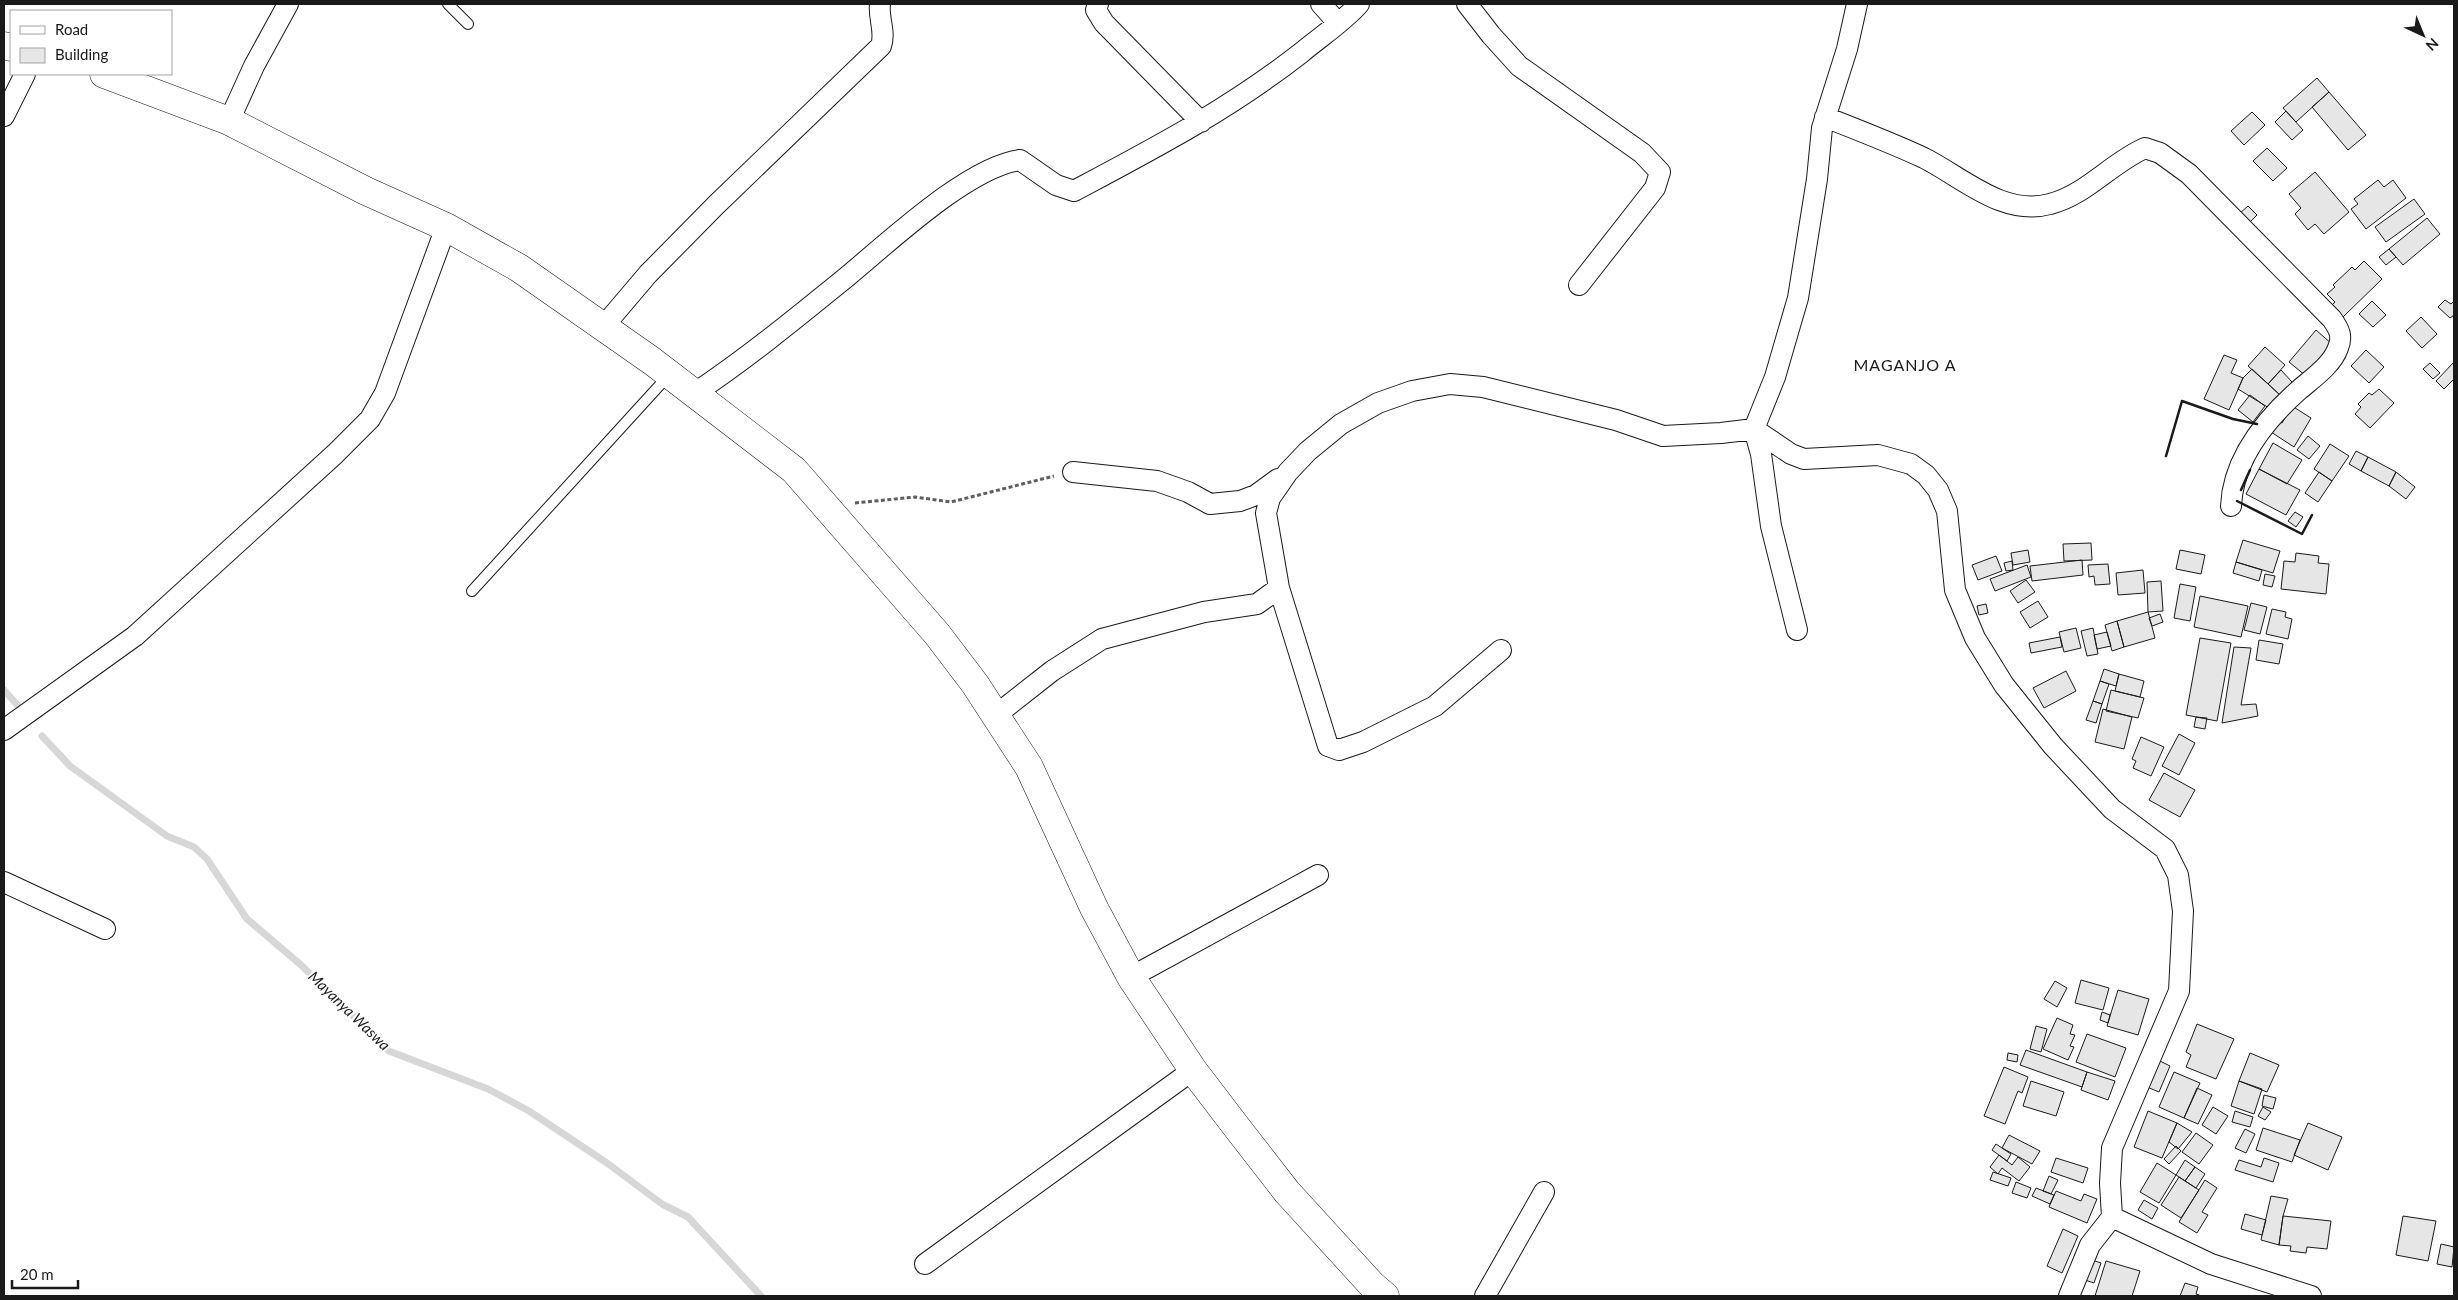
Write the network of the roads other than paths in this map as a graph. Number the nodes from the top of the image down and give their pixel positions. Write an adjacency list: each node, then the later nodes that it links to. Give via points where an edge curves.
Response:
1 (288, 4): 15 (street, via 254,66)
2 (448, 4): 10 (lane)
3 (880, 4): 19 (street, via 882,46 702,219)
4 (1098, 4): 16 (street, via 1096,10 1104,23)
5 (1321, 4): 9 (street)
6 (1359, 4): 9 (street)
7 (1467, 4): 18 (street, via 1519,66 1642,153 1660,172 1655,188)
8 (1857, 4): 14 (street, via 1847,49)
9 (1338, 23): 16 (street, via 1259,86)
10 (468, 24)
11 (24, 75): 13 (street)
12 (107, 75): 15 (street)
13 (4, 116)
14 (1825, 116): 22 (street, via 1798,298 1775,377); 25 (street, via 1924,159 1989,196 2023,206 2049,205 2072,195 2144,148 2160,153 2190,174 2340,330 2338,349 2327,366 2293,395 2262,428 2248,450 2232,486)
15 (229, 122): 17 (street, via 366,191)
16 (1201, 122): 21 (street, via 1074,191 1056,185 1020,160 990,168 905,228 730,369)
17 (446, 226): 19 (street, via 519,268); 31 (street, via 385,393 370,419 135,636)
18 (1579, 285)
19 (602, 327): 20 (street)
20 (670, 375): 21 (street); 27 (lane)
21 (694, 393): 30 (street, via 794,470 937,634)
22 (1754, 429): 24 (street, via 1663,436 1616,420 1483,387 1450,384 1412,391 1378,403 1341,424); 28 (street, via 1761,454 1771,526); 38 (street, via 1804,459 1878,455 1911,464 1926,476 1938,490 1946,511 1955,590 1974,638 2004,685 2053,746 2112,809 2165,849 2178,875 2183,911 2179,991 2112,1148)
23 (1073, 472): 24 (street, via 1157,481 1210,504 1240,501 1256,495)
24 (1288, 472): 26 (street, via 1270,498 1266,513)
25 (2231, 506)
26 (1279, 588): 29 (street, via 1328,746 1339,750 1363,742 1435,706); 30 (street, via 1258,604 1204,612 1102,639 1052,671)
27 (472, 592)
28 (1797, 630)
29 (1501, 650)
30 (996, 715): 35 (street, via 1029,767 1094,908)
31 (4, 730)
32 (1318, 875): 35 (street)
33 (4, 882): 34 (street)
34 (104, 929)
35 (1131, 977): 36 (street)
36 (1193, 1070): 39 (street); 40 (street, via 1287,1192)
37 (1544, 1192): 41 (street)
38 (2112, 1218): 42 (street, via 2090,1245); 43 (street, via 2211,1264)
39 (925, 1264)
40 (1374, 1293)
41 (1485, 1296)
42 (2069, 1296)
43 (2311, 1296)

